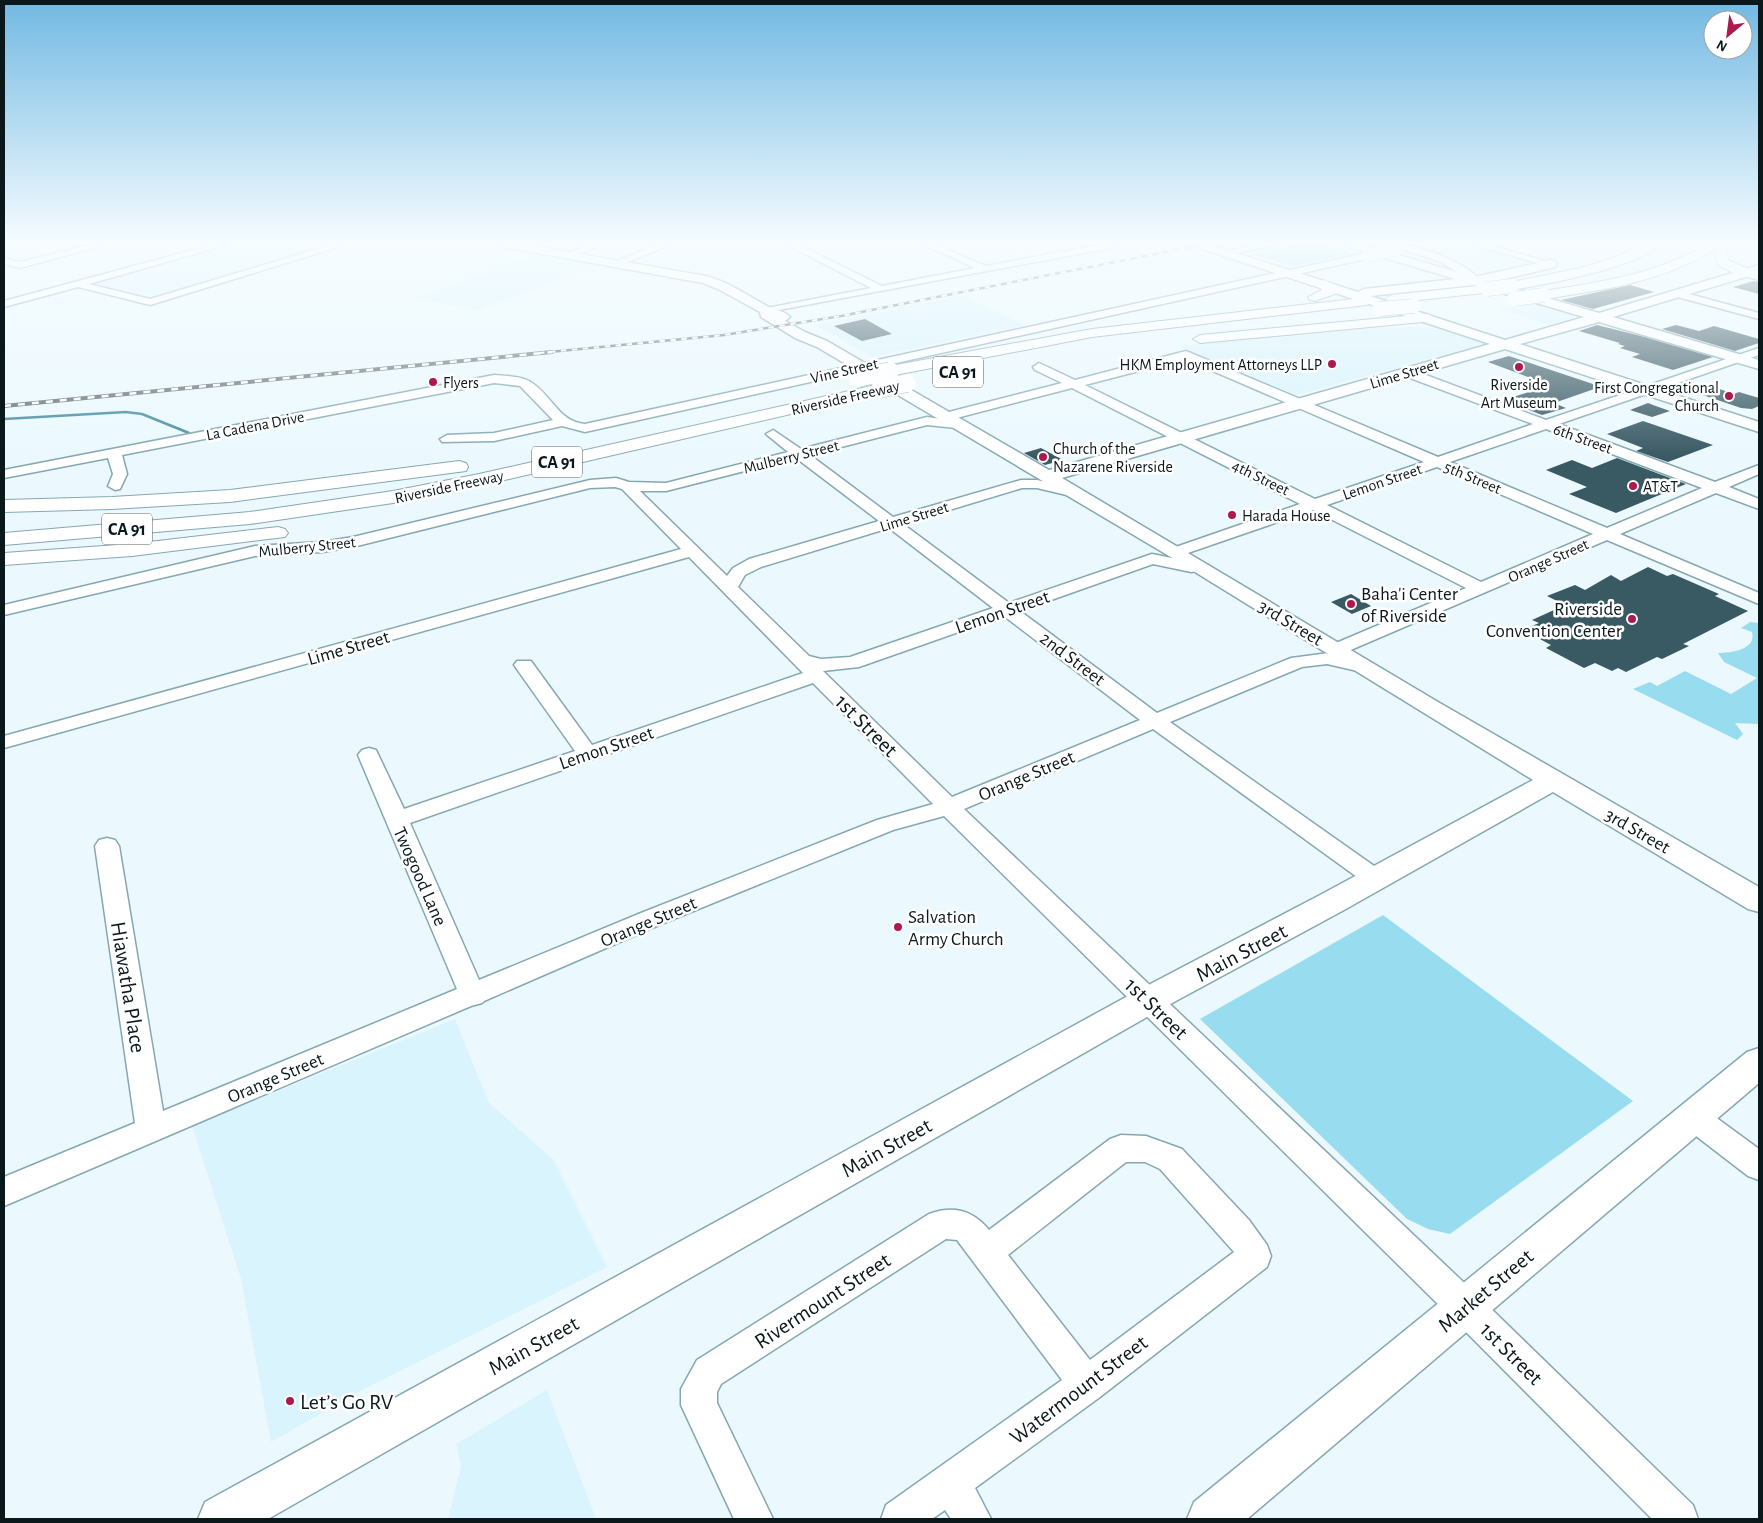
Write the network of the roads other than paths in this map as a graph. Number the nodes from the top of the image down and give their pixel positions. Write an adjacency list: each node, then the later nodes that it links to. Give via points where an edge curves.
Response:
1 (768, 315): 21 (main road, 3rd Street, via 822,344)
2 (1121, 315): 21 (street, Vine Street)
3 (1162, 315): 16 (highway, via 994,343)
4 (1228, 315): 16 (highway, Riverside Freeway / CA 91, via 1092,333)
5 (1326, 315): 14 (highway, Riverside Freeway / CA 91, bridge, via 1168,333)
6 (1418, 315): 10 (main road)
7 (1594, 315): 9 (main road)
8 (1607, 315): 9 (main road, Lime Street)
9 (1600, 317): 11 (main road, Lime Street); 17 (main road)
10 (1428, 318): 11 (main road); 13 (highway)
11 (1506, 344): 20 (main road, Lime Street); 23 (main road)
12 (1094, 348): 14 (highway)
13 (1186, 348): 22 (street); 24 (street, 5th Street)
14 (1066, 349): 21 (highway, Riverside Freeway / CA 91, bridge, via 907,382)
15 (1759, 351): 17 (street, Lemon Street)
16 (964, 356): 21 (highway, Riverside Freeway / CA 91, bridge, via 890,371)
17 (1738, 359): 18 (main road); 23 (street, Lemon Street)
18 (1759, 365)
19 (1039, 367): 22 (street, 4th Street)
20 (1406, 372): 24 (main road, Lime Street); 26 (street, 6th Street)
21 (865, 381): 25 (main road, 3rd Street); 27 (street, Vine Street); 35 (highway, Riverside Freeway / CA 91); 49 (highway, via 764,422 472,495); 52 (highway, Riverside Freeway / CA 91, via 479,480 393,497 250,518)
22 (1070, 384): 25 (street); 30 (street, 4th Street)
23 (1647, 390): 26 (street, Lemon Street); 28 (main road)
24 (1300, 404): 30 (main road, Lime Street); 34 (street, 5th Street)
25 (954, 421): 33 (street, Mulberry Street, via 928,421); 38 (main road, 3rd Street)
26 (1546, 425): 34 (street, Lemon Street); 41 (street, 6th Street)
27 (569, 426): 31 (street, Vine Street); 32 (street, La Cadena Drive, via 527,385 507,380 480,381)
28 (1759, 428)
29 (773, 434): 33 (street, 2nd Street)
30 (1182, 439): 38 (main road, Lime Street); 44 (street, 4th Street)
31 (447, 440)
32 (114, 452): 37 (street, La Cadena Drive); 39 (street, via 120,474)
33 (798, 454): 40 (street, Mulberry Street); 48 (street, 2nd Street)
34 (1437, 462): 44 (street, Lemon Street); 51 (street, 5th Street)
35 (478, 464): 46 (highway, via 230,496); 47 (highway, Riverside Freeway / CA 91, via 276,498 132,514)
36 (1759, 469): 41 (street, Orange Street)
37 (4, 474)
38 (1048, 476): 42 (main road, 3rd Street)
39 (115, 486)
40 (666, 487): 43 (street, Mulberry Street); 43 (street, via 652,494)
41 (1715, 488): 45 (street, 6th Street); 51 (street, Orange Street)
42 (1075, 492): 48 (street, Lime Street, via 1021,484); 53 (main road, 3rd Street)
43 (636, 494): 54 (street, 1st Street); 62 (street, Mulberry Street, via 616,482 590,484 353,542 255,551)
44 (1315, 504): 53 (street, Lemon Street); 59 (street, 4th Street)
45 (1759, 504)
46 (4, 506)
47 (4, 522)
48 (893, 523): 56 (street, Lime Street); 61 (street, 2nd Street)
49 (322, 526)
50 (297, 530): 55 (highway, via 114,552)
51 (1607, 534): 59 (street, Orange Street); 60 (street, 5th Street)
52 (4, 539)
53 (1176, 552): 57 (main road, 3rd Street)
54 (697, 555): 56 (street, via 739,565); 58 (street, 1st Street); 72 (street, Lime Street)
55 (4, 559)
56 (755, 562): 58 (street, via 733,576)
57 (1204, 569): 61 (street, Lemon Street, via 1152,559); 63 (main road, 3rd Street)
58 (730, 587): 64 (street, 1st Street)
59 (1482, 588): 63 (street, Orange Street)
60 (1759, 600)
61 (1008, 609): 66 (street, Lemon Street); 71 (street, 2nd Street)
62 (4, 610)
63 (1327, 645): 65 (street, Orange Street); 68 (main road, 3rd Street)
64 (802, 660): 66 (street, via 821,665); 69 (street, 1st Street)
65 (1298, 662): 68 (street, Orange Street, via 1327,658); 71 (street, Orange Street)
66 (852, 663): 70 (street, via 832,680)
67 (524, 665): 73 (street)
68 (1362, 666): 75 (main road, 3rd Street)
69 (816, 675): 70 (street, 1st Street); 73 (street, Lemon Street)
70 (833, 691): 76 (street, 1st Street)
71 (1156, 720): 76 (street, Orange Street); 79 (street, 2nd Street)
72 (4, 742)
73 (587, 753): 77 (street, Lemon Street)
74 (369, 755): 77 (street, Twogood Lane)
75 (1552, 780): 79 (main road, Main Street); 80 (main road, 3rd Street)
76 (948, 807): 81 (street, Orange Street, via 885,825 650,919); 82 (street, 1st Street)
77 (396, 820): 81 (street, Twogood Lane)
78 (107, 846): 85 (street, Hiawatha Place)
79 (1376, 879): 82 (main road, Main Street)
80 (1759, 901)
81 (473, 996): 85 (street, Orange Street)
82 (1150, 1000): 89 (street, 1st Street); 92 (main road, Main Street)
83 (1759, 1062): 84 (main road, Market Street)
84 (1692, 1117): 86 (street); 89 (main road, Market Street)
85 (151, 1129): 87 (street, Orange Street)
86 (1759, 1166)
87 (4, 1192)
88 (986, 1252): 90 (street); 90 (street, Watermount Street, via 1122,1148 1146,1149 1171,1159 1238,1231 1255,1256); 93 (street, Rivermount Street, via 968,1229 954,1223 940,1225 709,1372 699,1389 699,1405)
89 (1465, 1307): 96 (main road, Market Street); 97 (street, 1st Street)
90 (1087, 1384): 91 (street, Watermount Street)
91 (950, 1482): 94 (street, Watermount Street); 95 (street)
92 (222, 1519)
93 (754, 1519)
94 (900, 1519)
95 (972, 1519)
96 (1211, 1519)
97 (1680, 1519)

